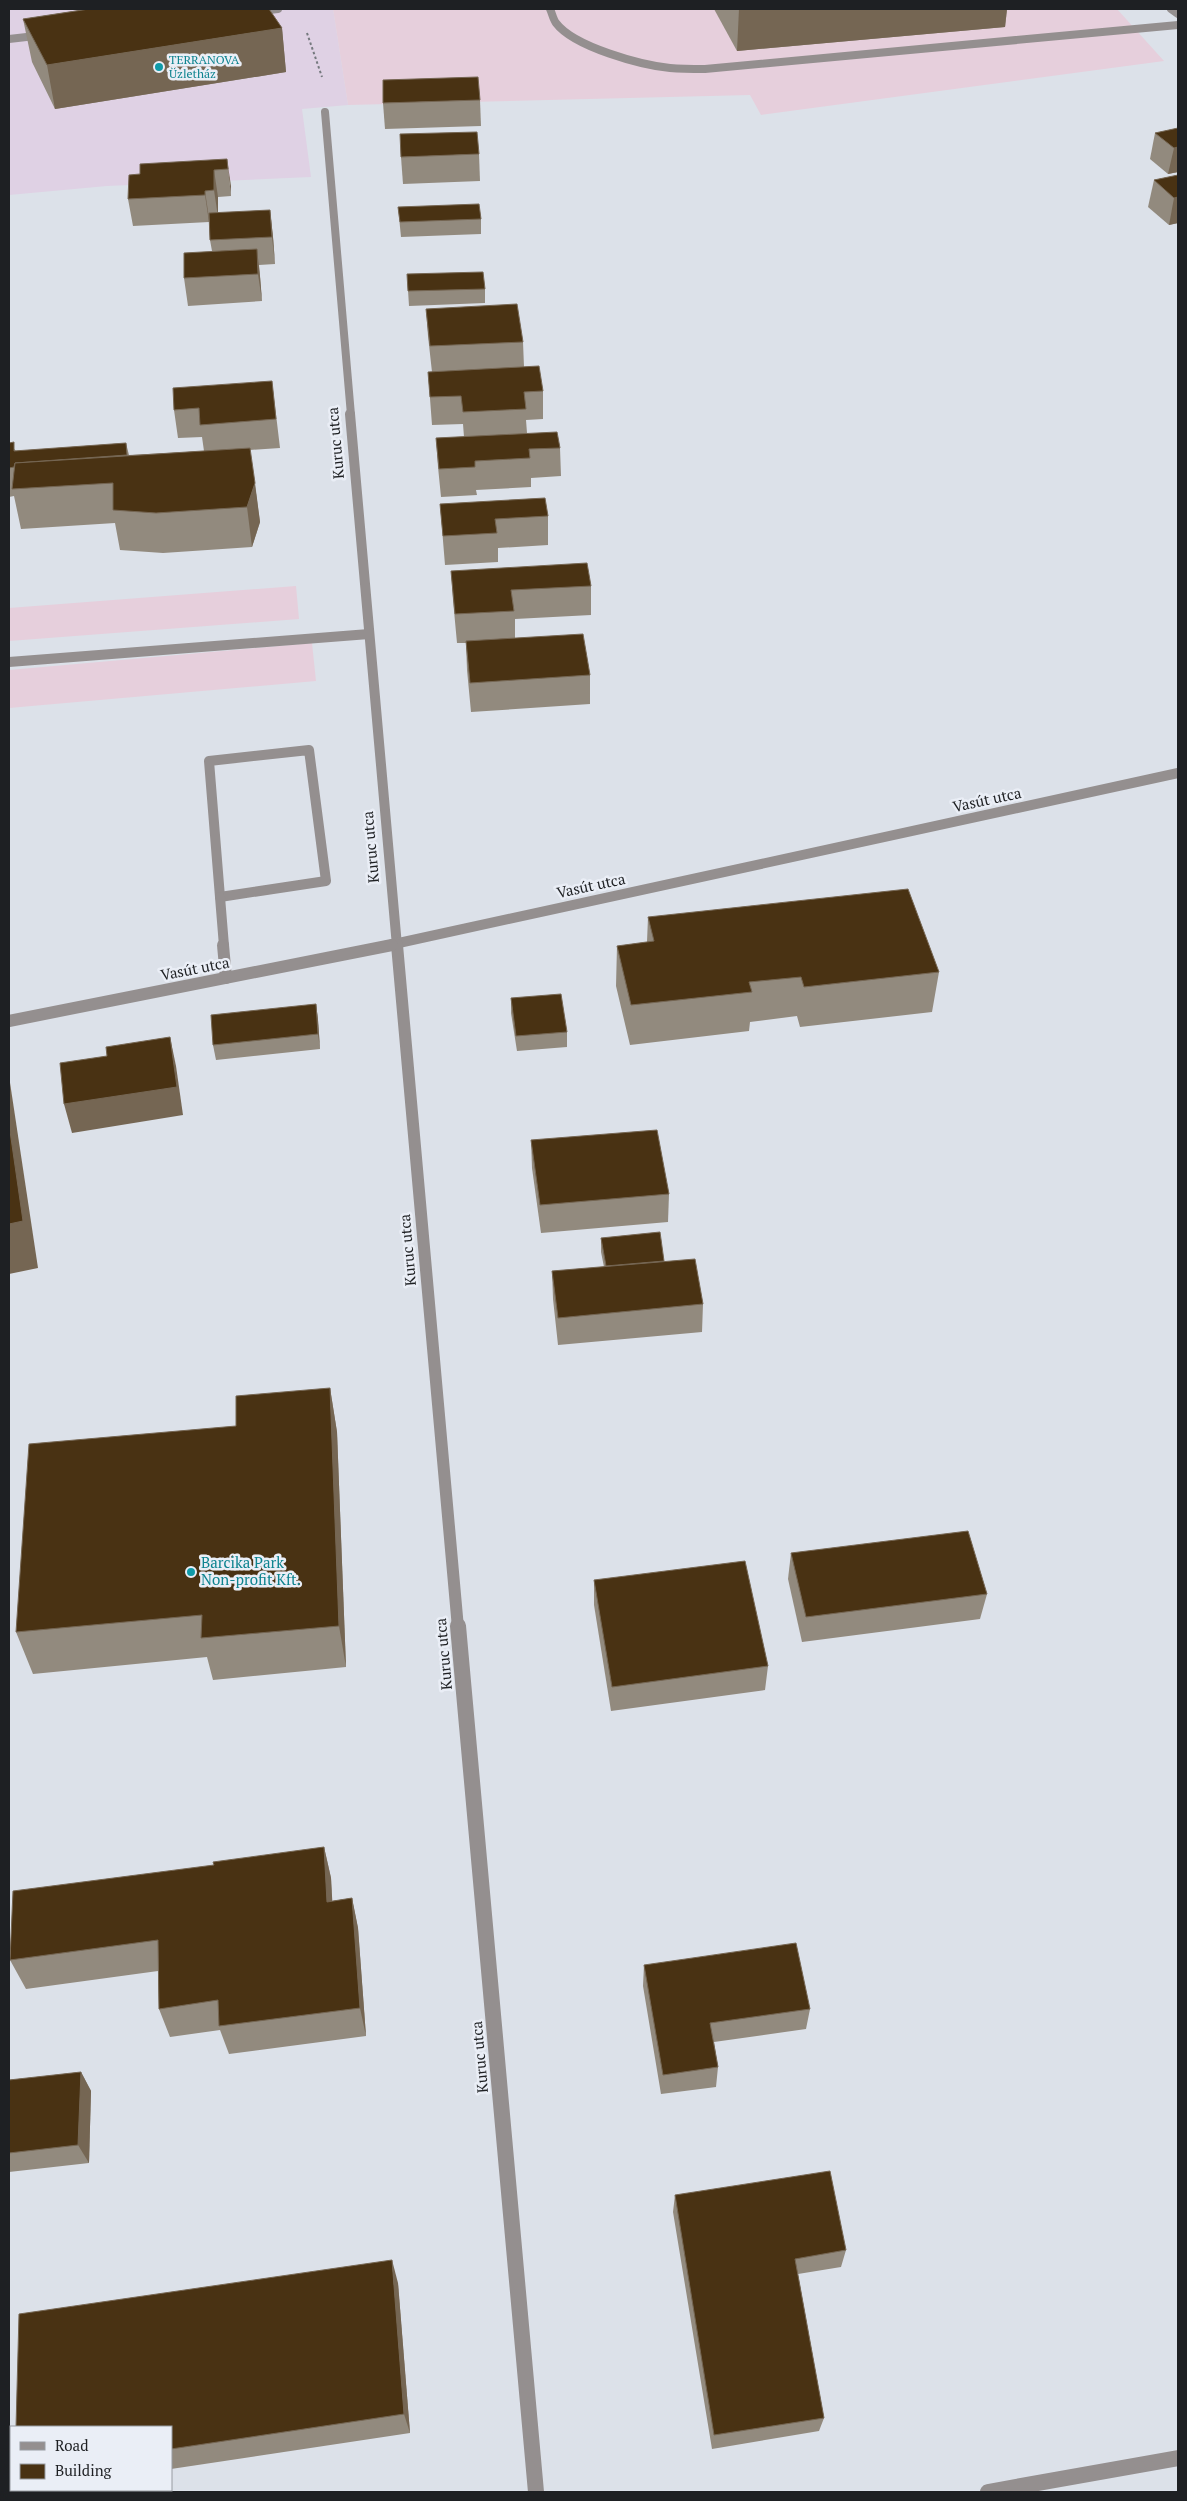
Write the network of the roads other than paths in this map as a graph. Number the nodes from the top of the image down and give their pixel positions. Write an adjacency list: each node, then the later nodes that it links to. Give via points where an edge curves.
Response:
1 (278, 9): 4 (street)
2 (550, 9): 6 (street, via 556,23 572,36 629,60 670,68 705,69)
3 (1171, 9): 5 (street)
4 (243, 13)
5 (1178, 14)
6 (1178, 25)
7 (48, 35): 8 (street)
8 (9, 39)
9 (325, 112): 10 (street, Kuruc utca)
10 (369, 634): 11 (street); 14 (street, Kuruc utca)
11 (9, 662)
12 (1178, 773): 14 (street, Vasút utca)
13 (218, 897): 13 (street, via 326,881 309,750 208,761); 15 (street)
14 (396, 944): 15 (street, Vasút utca); 18 (street, Kuruc utca)
15 (226, 978): 16 (street, Vasút utca)
16 (9, 1021)
17 (1178, 2458): 19 (street)
18 (536, 2492)
19 (988, 2492)

